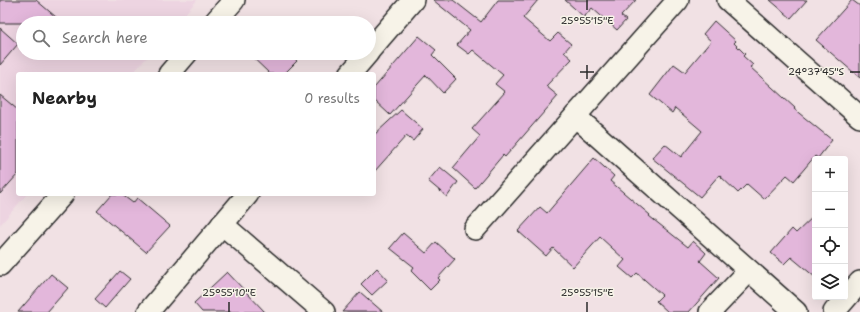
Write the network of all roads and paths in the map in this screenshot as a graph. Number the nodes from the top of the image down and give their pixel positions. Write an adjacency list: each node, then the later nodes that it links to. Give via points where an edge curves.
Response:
1 (234, 0): 5 (street)
2 (413, 0): 6 (street)
3 (678, 0): 11 (street)
4 (728, 0): 12 (street)
5 (220, 16)
6 (376, 43)
7 (181, 60): 9 (street)
8 (361, 60): 10 (street)
9 (171, 72)
10 (352, 72)
11 (575, 116): 16 (street); 18 (street)
12 (860, 117)
13 (61, 196): 17 (street)
14 (246, 196): 15 (street)
15 (222, 224): 20 (street); 21 (street)
16 (475, 229)
17 (0, 266)
18 (749, 271): 22 (street); 23 (street)
19 (860, 282): 24 (street)
20 (148, 312)
21 (324, 312)
22 (710, 312)
23 (796, 312)
24 (834, 312)

